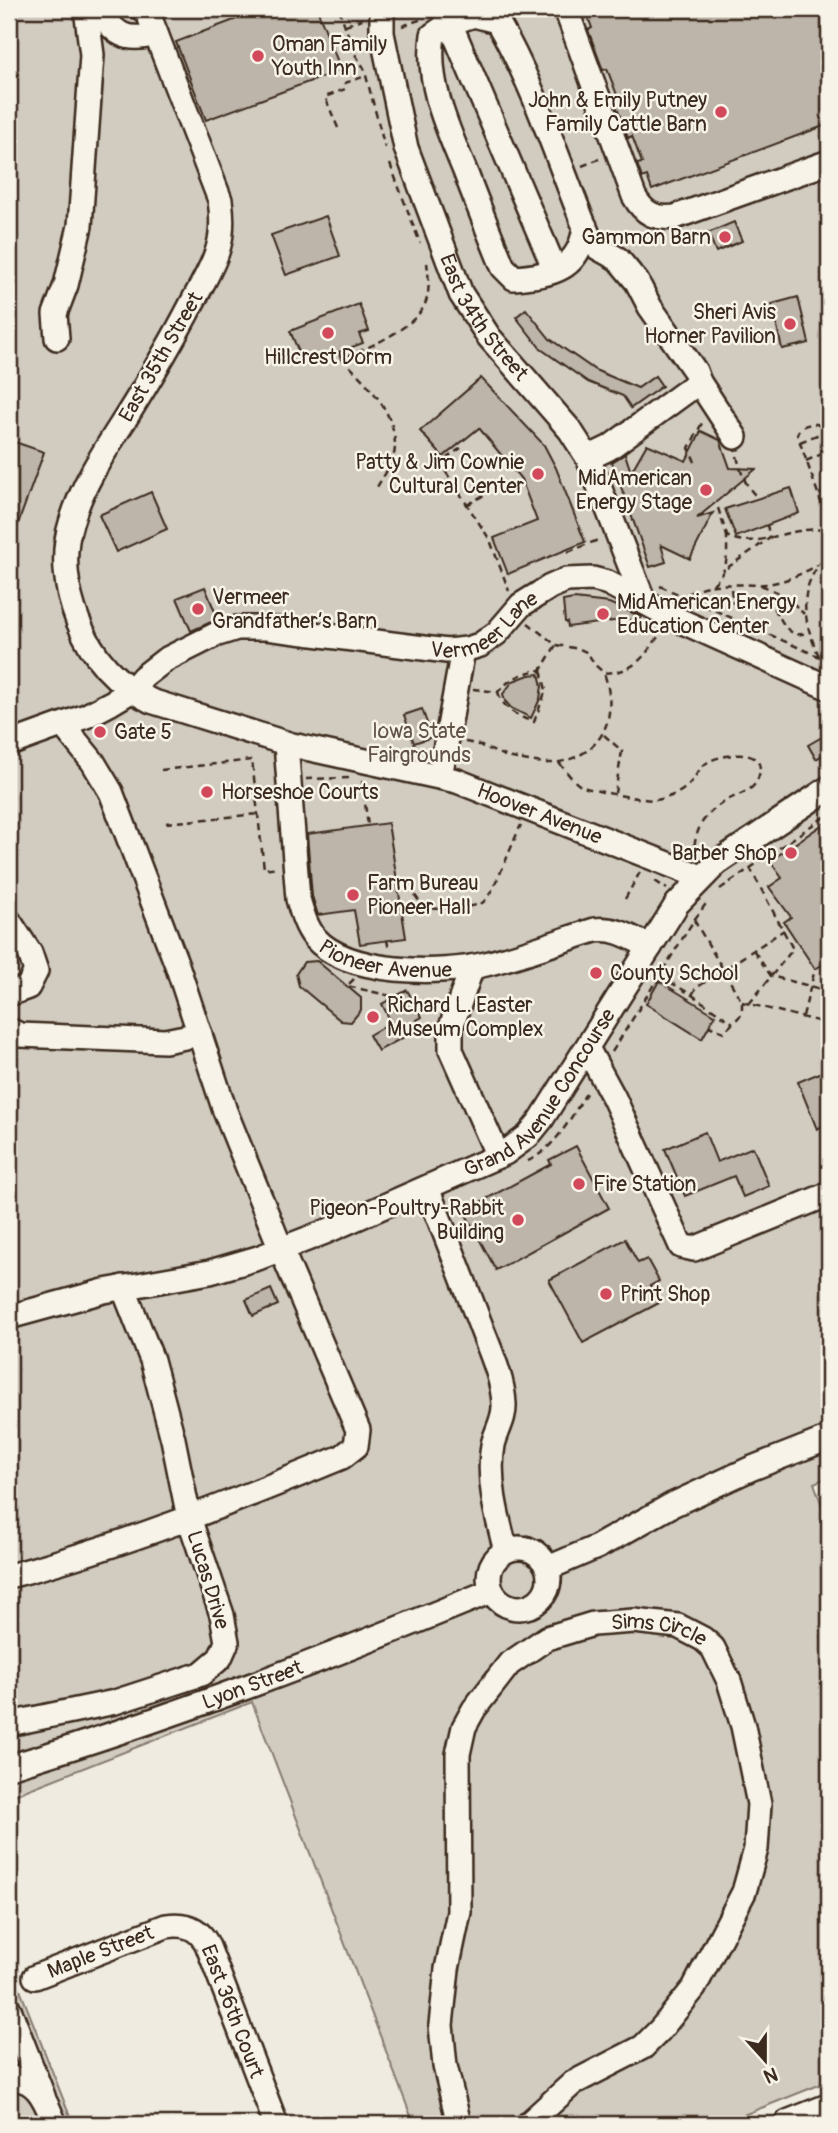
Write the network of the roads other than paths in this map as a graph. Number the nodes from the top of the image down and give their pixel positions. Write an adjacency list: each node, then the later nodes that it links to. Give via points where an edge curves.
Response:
1 (86, 9): 10 (street, via 92,55 80,226 55,314)
2 (97, 9): 6 (street, via 120,36 139,39)
3 (382, 9): 13 (street, East 34th Street, via 382,33 406,148 461,294 489,337 570,430)
4 (566, 9): 7 (street, via 634,196 651,215 675,217)
5 (446, 14): 8 (street, via 497,20); 9 (street); 9 (street, via 433,35 434,85 503,267 513,278)
6 (151, 16): 19 (street, East 35th Street, via 220,201 223,221 217,257 85,486 70,524 65,557 72,605 96,658)
7 (829, 162)
8 (585, 226): 9 (street, via 583,244 570,264); 11 (street, via 598,248 618,259 636,282)
9 (555, 270)
10 (57, 338)
11 (699, 382): 12 (street); 13 (street, via 609,448)
12 (735, 437)
13 (588, 458): 14 (street, East 34th Street)
14 (620, 540): 15 (street, via 598,570); 16 (street, East 34th Street)
15 (575, 580): 16 (street, Vermeer Lane, via 608,583); 17 (street, Vermeer Lane, via 550,587 521,605 497,633)
16 (644, 602): 18 (street, Vermeer Lane)
17 (463, 650): 19 (street, Vermeer Lane, via 237,628 165,660); 23 (street)
18 (829, 688)
19 (131, 691): 20 (street, Vermeer Lane); 22 (street, Hoover Avenue)
20 (63, 725): 21 (street, Vermeer Lane); 31 (street, via 111,792)
21 (9, 744)
22 (286, 744): 23 (street, Hoover Avenue); 28 (street, Pioneer Avenue, via 298,899 316,939 334,953 369,965)
23 (440, 777): 25 (street, Hoover Avenue)
24 (829, 789): 25 (street, Grand Avenue Concourse, via 717,863)
25 (693, 863): 27 (street, Grand Avenue Concourse, via 692,904)
26 (9, 921): 29 (street, via 36,971 28,987)
27 (650, 947): 28 (street, Pioneer Avenue, via 617,931 595,930); 32 (street, Grand Avenue Concourse)
28 (472, 967): 33 (street, via 451,1027 451,1050)
29 (9, 994)
30 (9, 1030): 31 (street, via 20,1035 165,1041)
31 (200, 1034): 36 (street, via 225,1111)
32 (587, 1048): 33 (street, Grand Avenue Concourse, via 528,1136); 35 (street, via 681,1247 694,1249)
33 (498, 1156): 34 (street, Grand Avenue Concourse)
34 (434, 1185): 36 (street, Grand Avenue Concourse); 41 (street, via 502,1386 505,1406 492,1460 494,1505)
35 (829, 1194)
36 (281, 1249): 37 (street, Grand Avenue Concourse, via 210,1272); 40 (street, via 358,1430 356,1446 342,1457)
37 (123, 1287): 38 (street, Grand Avenue Concourse); 40 (street, Lucas Drive, via 152,1360)
38 (9, 1317)
39 (829, 1438): 42 (street, via 738,1474)
40 (189, 1518): 43 (street); 47 (street, Lucas Drive, via 222,1615 227,1642 220,1658 201,1674 114,1702)
41 (504, 1544): 42 (street, via 530,1550); 44 (street, via 490,1568)
42 (554, 1565): 45 (street, via 545,1594)
43 (9, 1576)
44 (486, 1592): 45 (street, via 504,1605); 48 (street, Lyon Street, via 254,1684 112,1736)
45 (534, 1610): 46 (street)
46 (547, 1638): 57 (street, Sims Circle, via 509,1664 474,1709 458,1754 459,1912 441,2025); 58 (street, Sims Circle, via 593,1625 634,1621 678,1626 703,1639 713,1648 729,1681 759,1804 756,1849 744,1892 694,1988 643,2046 573,2083)
47 (9, 1724)
48 (9, 1767)
49 (166, 1926): 50 (street, Maple Street); 56 (street, East 36th Court, via 192,1927 208,1944)
50 (35, 1977)
51 (9, 2009): 53 (street)
52 (9, 2079): 53 (street, via 26,2081)
53 (43, 2096): 55 (street)
54 (829, 2108): 59 (main road)
55 (55, 2124)
56 (276, 2124)
57 (459, 2124)
58 (527, 2124)
59 (789, 2124)

